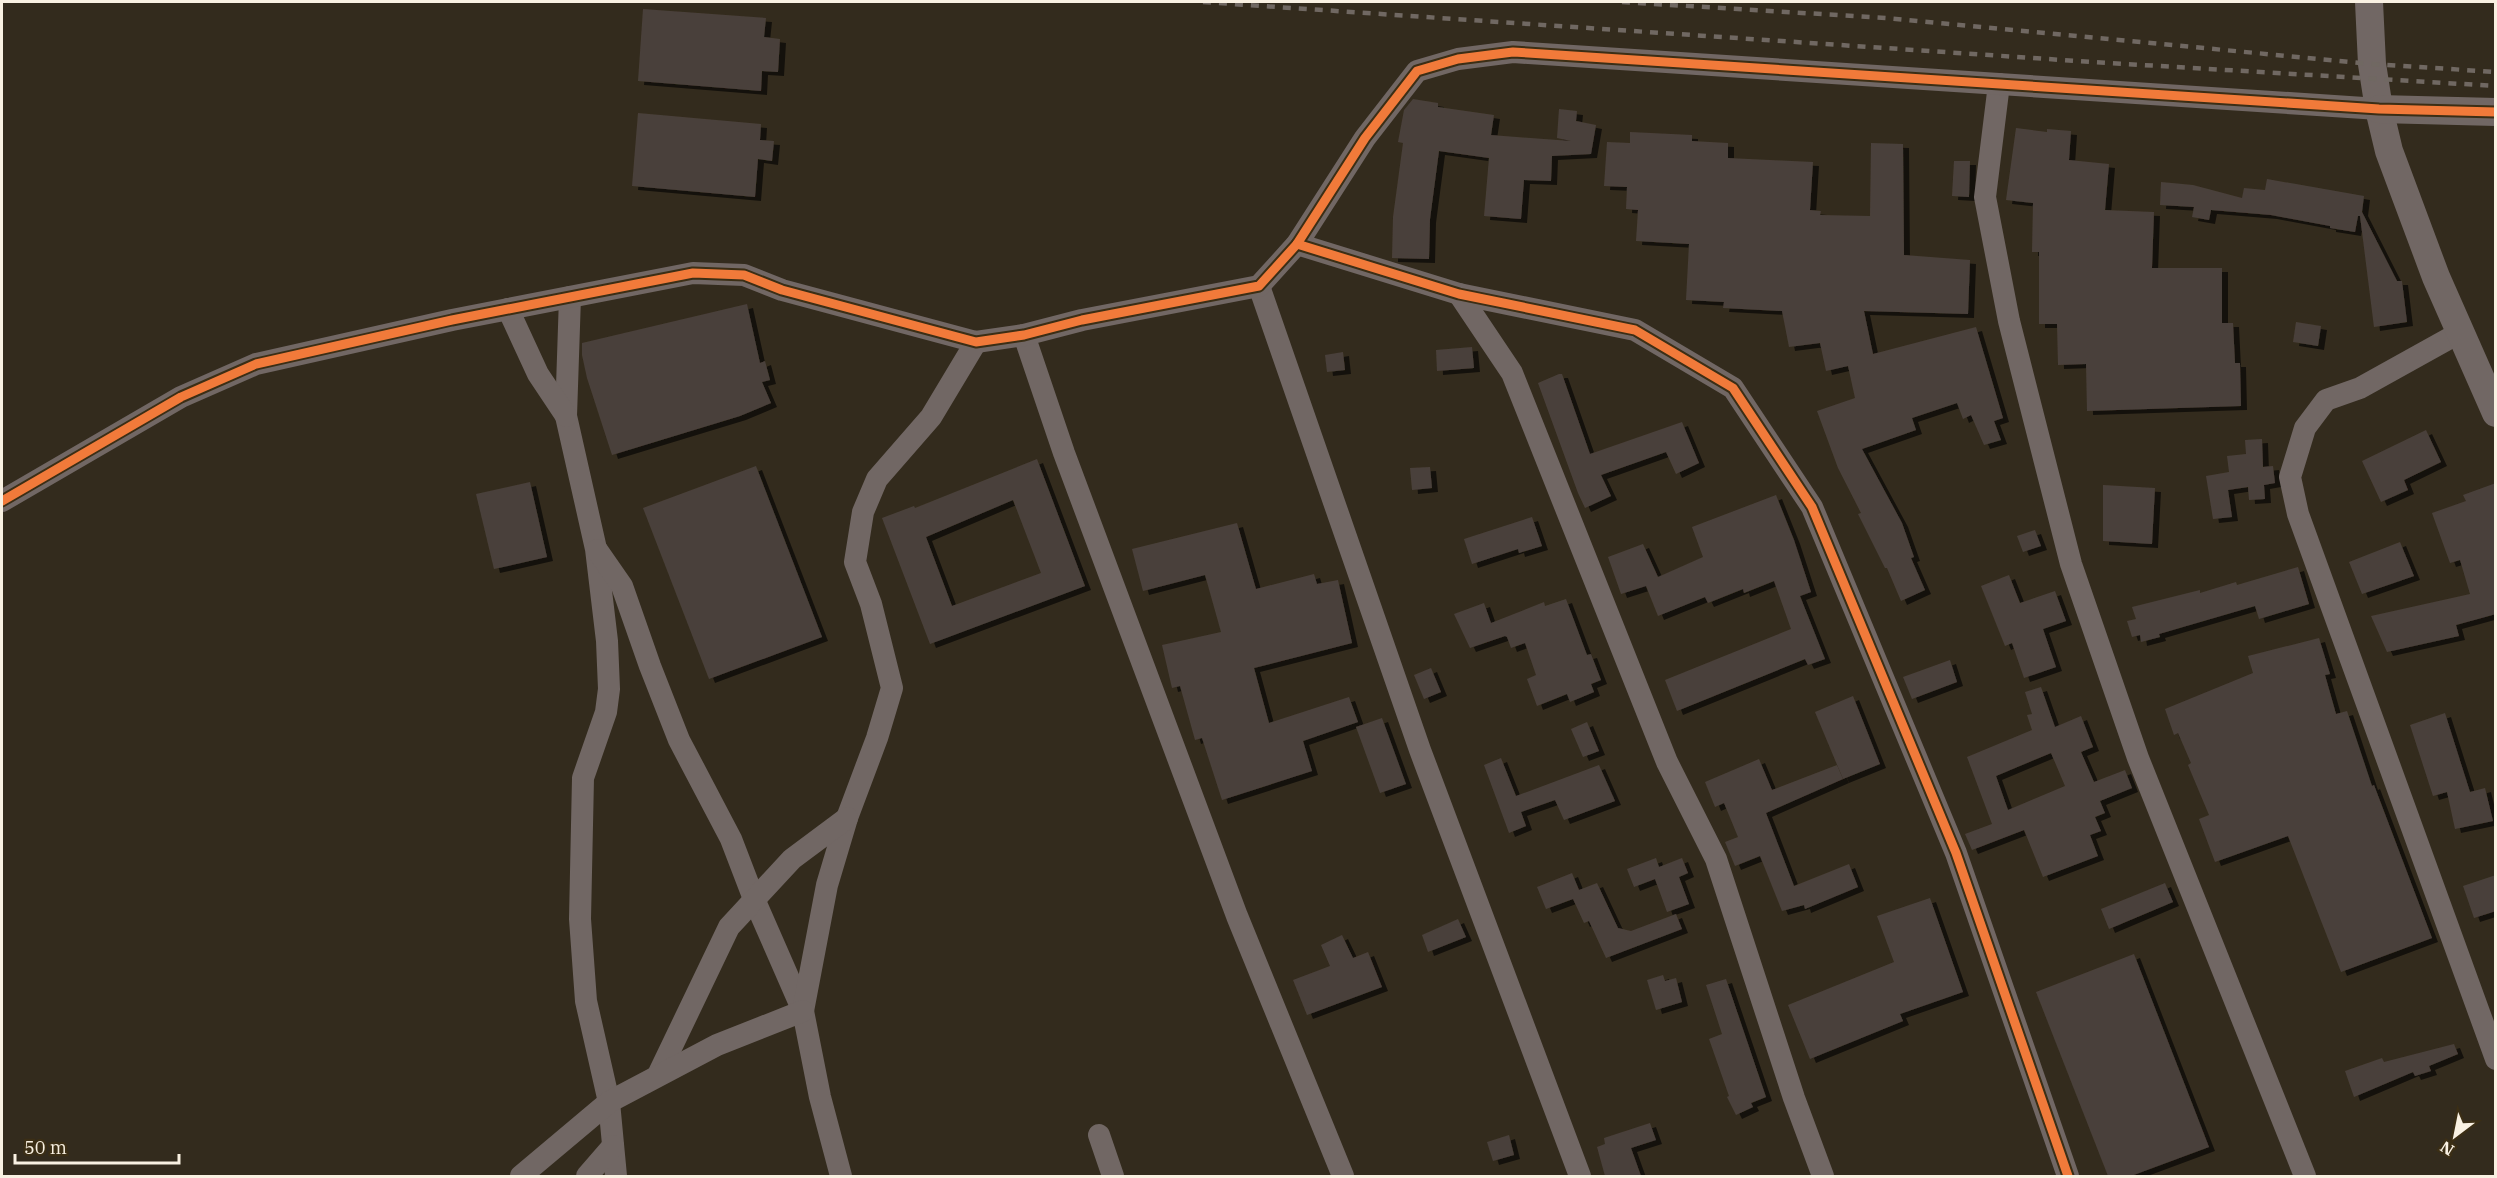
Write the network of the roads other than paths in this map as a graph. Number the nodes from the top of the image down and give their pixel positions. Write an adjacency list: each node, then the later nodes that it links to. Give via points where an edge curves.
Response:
1 (2369, 2): 3 (street)
2 (1999, 84): 3 (street); 5 (street, via 1514,52 1458,59 1417,71 1411,77 1365,138); 34 (street, via 1985,197 2009,321 2071,564 2138,758)
3 (2379, 109): 4 (street); 10 (street, via 2389,151)
4 (2496, 112)
5 (1297, 244): 6 (street); 7 (street)
6 (1259, 286): 11 (street); 31 (street, via 1420,750)
7 (1459, 294): 32 (street, via 1512,373 1667,762 1716,859); 33 (street, via 1635,330 1733,388 1812,507 1956,853)
8 (570, 297): 9 (street); 12 (street, via 693,273 744,275 782,290); 14 (street)
9 (508, 309): 14 (street, via 538,374); 15 (street, via 256,364 181,397)
10 (2459, 333): 13 (street); 20 (street, via 2360,388 2326,400 2305,428 2290,477 2298,514)
11 (1024, 335): 12 (street); 30 (street, via 1064,453 1237,916)
12 (976, 342): 17 (street, via 931,417 877,479 863,513 855,562 871,604 892,688)
13 (2496, 413)
14 (566, 416): 16 (street)
15 (2, 501)
16 (596, 549): 18 (street, via 622,586 679,740 731,839); 22 (street, via 608,641 609,689 606,712 582,778 580,919 586,1001)
17 (847, 818): 18 (street, via 792,859); 19 (street, via 827,885)
18 (754, 899): 19 (street); 21 (street, via 729,927)
19 (803, 1011): 21 (street, via 717,1045); 28 (street)
20 (2496, 1059)
21 (658, 1075): 22 (street)
22 (609, 1102): 24 (street); 25 (street)
23 (1099, 1136): 29 (street)
24 (613, 1146): 26 (street); 27 (street)
25 (521, 1176)
26 (587, 1176)
27 (616, 1176)
28 (841, 1176)
29 (1113, 1176)
30 (1343, 1176)
31 (1580, 1176)
32 (1823, 1176)
33 (2068, 1176)
34 (2305, 1176)

